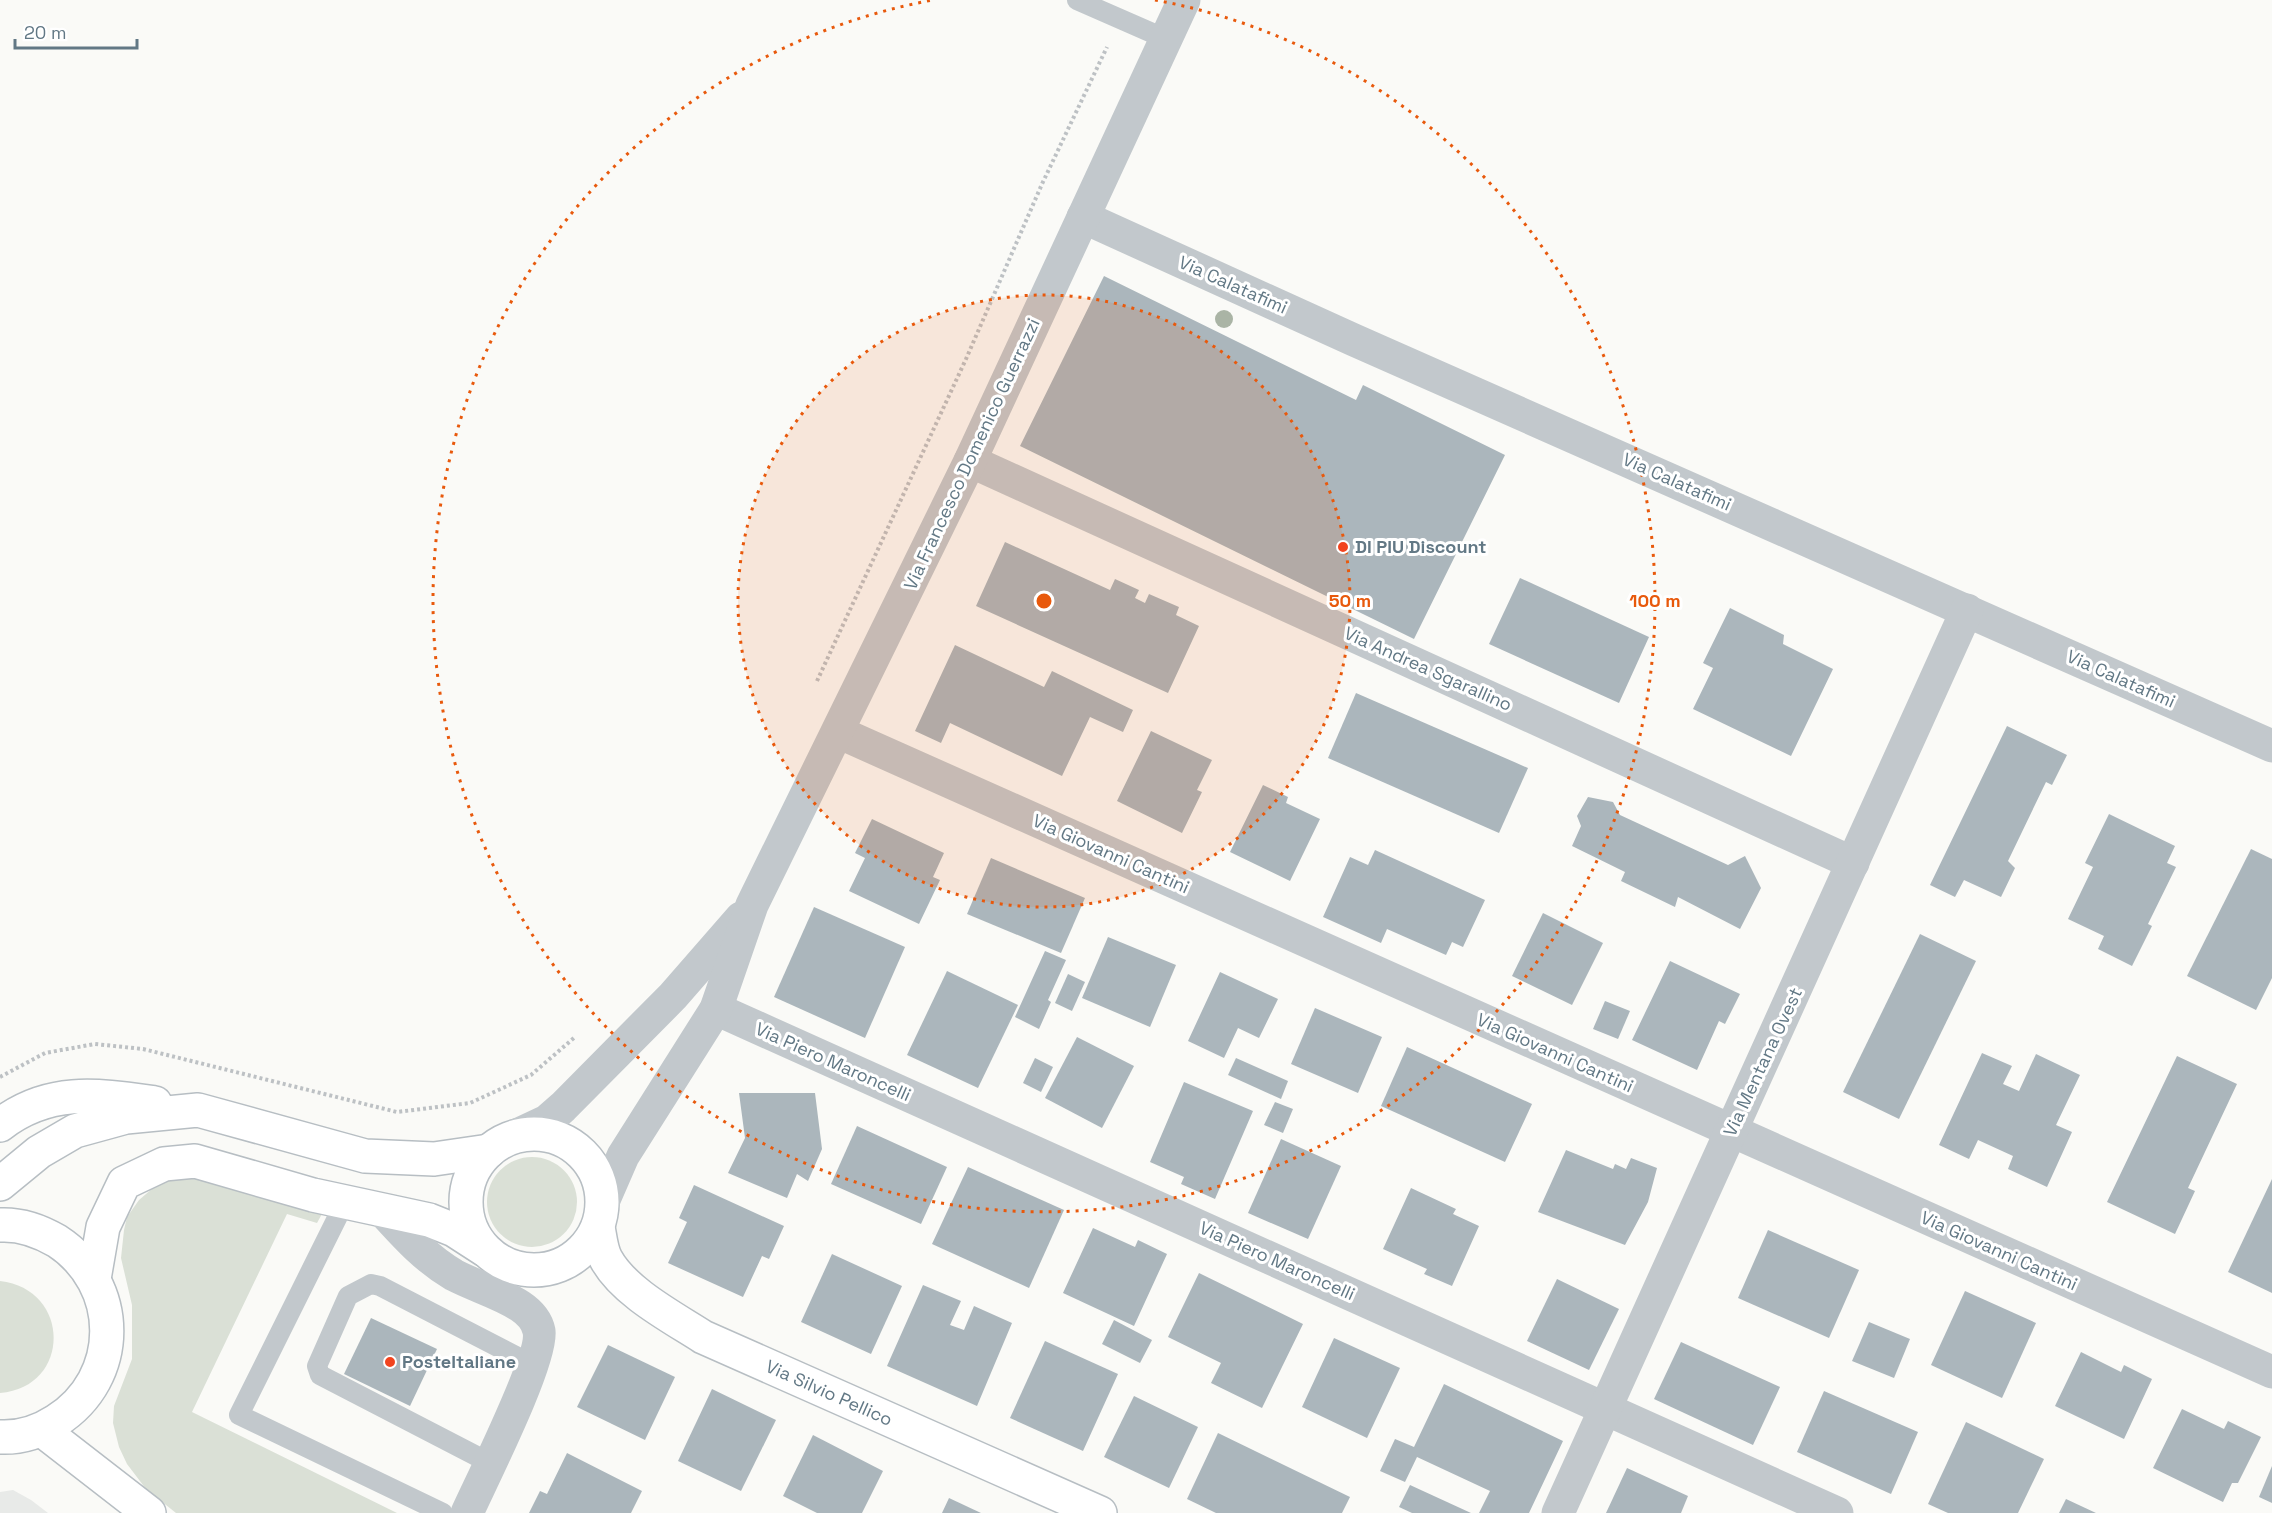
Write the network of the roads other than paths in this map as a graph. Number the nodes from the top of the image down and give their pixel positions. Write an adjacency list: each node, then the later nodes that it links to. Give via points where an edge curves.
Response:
1 (1077, 0): 3 (lane)
2 (1184, 0): 3 (street, Via Francesco Domenico Guerrazzi)
3 (1166, 39): 4 (street, Via Francesco Domenico Guerrazzi)
4 (1083, 217): 5 (street, Via Francesco Domenico Guerrazzi); 6 (street, Via Calatafimi)
5 (970, 461): 7 (street, Via Francesco Domenico Guerrazzi); 9 (street, Via Andrea Sgarallino)
6 (1967, 610): 8 (street, Via Calatafimi); 9 (street, Via Mentana Ovest)
7 (838, 732): 10 (street, Via Francesco Domenico Guerrazzi); 14 (street, Via Giovanni Cantini)
8 (2272, 746)
9 (1854, 863): 14 (street, Via Mentana Ovest)
10 (752, 905): 11 (street, Via Francesco Domenico Guerrazzi); 15 (street, Via Francesco Domenico Guerrazzi, via 673,996 562,1107 547,1120)
11 (716, 1009): 19 (street, Via Francesco Domenico Guerrazzi, via 623,1156); 25 (street, Via Piero Maroncelli)
12 (198, 1110): 13 (main road, Via Francesco Domenico Guerrazzi, via 112,1097 68,1095 36,1104); 15 (main road, Via Francesco Domenico Guerrazzi, via 365,1156 434,1159); 16 (main road, Via Francesco Domenico Guerrazzi, via 126,1117 75,1131 39,1152)
13 (0, 1125)
14 (1730, 1132): 24 (street, Via Giovanni Cantini); 25 (street, Via Mentana Ovest)
15 (501, 1144): 19 (main road, via 535,1134 556,1137 575,1147 590,1162 600,1181); 21 (main road, via 475,1168 467,1189 466,1211 472,1232)
16 (0, 1184)
17 (345, 1202): 18 (main road); 22 (main road, via 195,1161 164,1164 124,1183 103,1227); 31 (lane, via 239,1415)
18 (383, 1211): 21 (main road, via 448,1228); 23 (street, via 428,1258 454,1275 520,1306 533,1318 539,1331)
19 (601, 1215): 21 (main road, via 586,1246 569,1261 548,1269 525,1270 503,1264); 29 (main road, Via Silvio Pellico, via 603,1251 612,1266 651,1304 703,1337)
20 (0, 1225): 22 (main road, via 44,1233 73,1251)
21 (485, 1250)
22 (94, 1279): 26 (main road, via 106,1313 107,1349 95,1383 72,1411)
23 (533, 1365): 28 (street); 28 (lane, via 371,1284 348,1296 317,1366 320,1375)
24 (2272, 1372)
25 (1604, 1408): 34 (street, Via Mentana Ovest); 35 (street, Via Piero Maroncelli)
26 (42, 1430): 27 (main road); 30 (main road)
27 (0, 1437)
28 (490, 1463): 32 (street)
29 (1051, 1503): 33 (main road, Via Silvio Pellico)
30 (149, 1513)
31 (443, 1513)
32 (467, 1513)
33 (1100, 1513)
34 (1558, 1513)
35 (1837, 1513)

